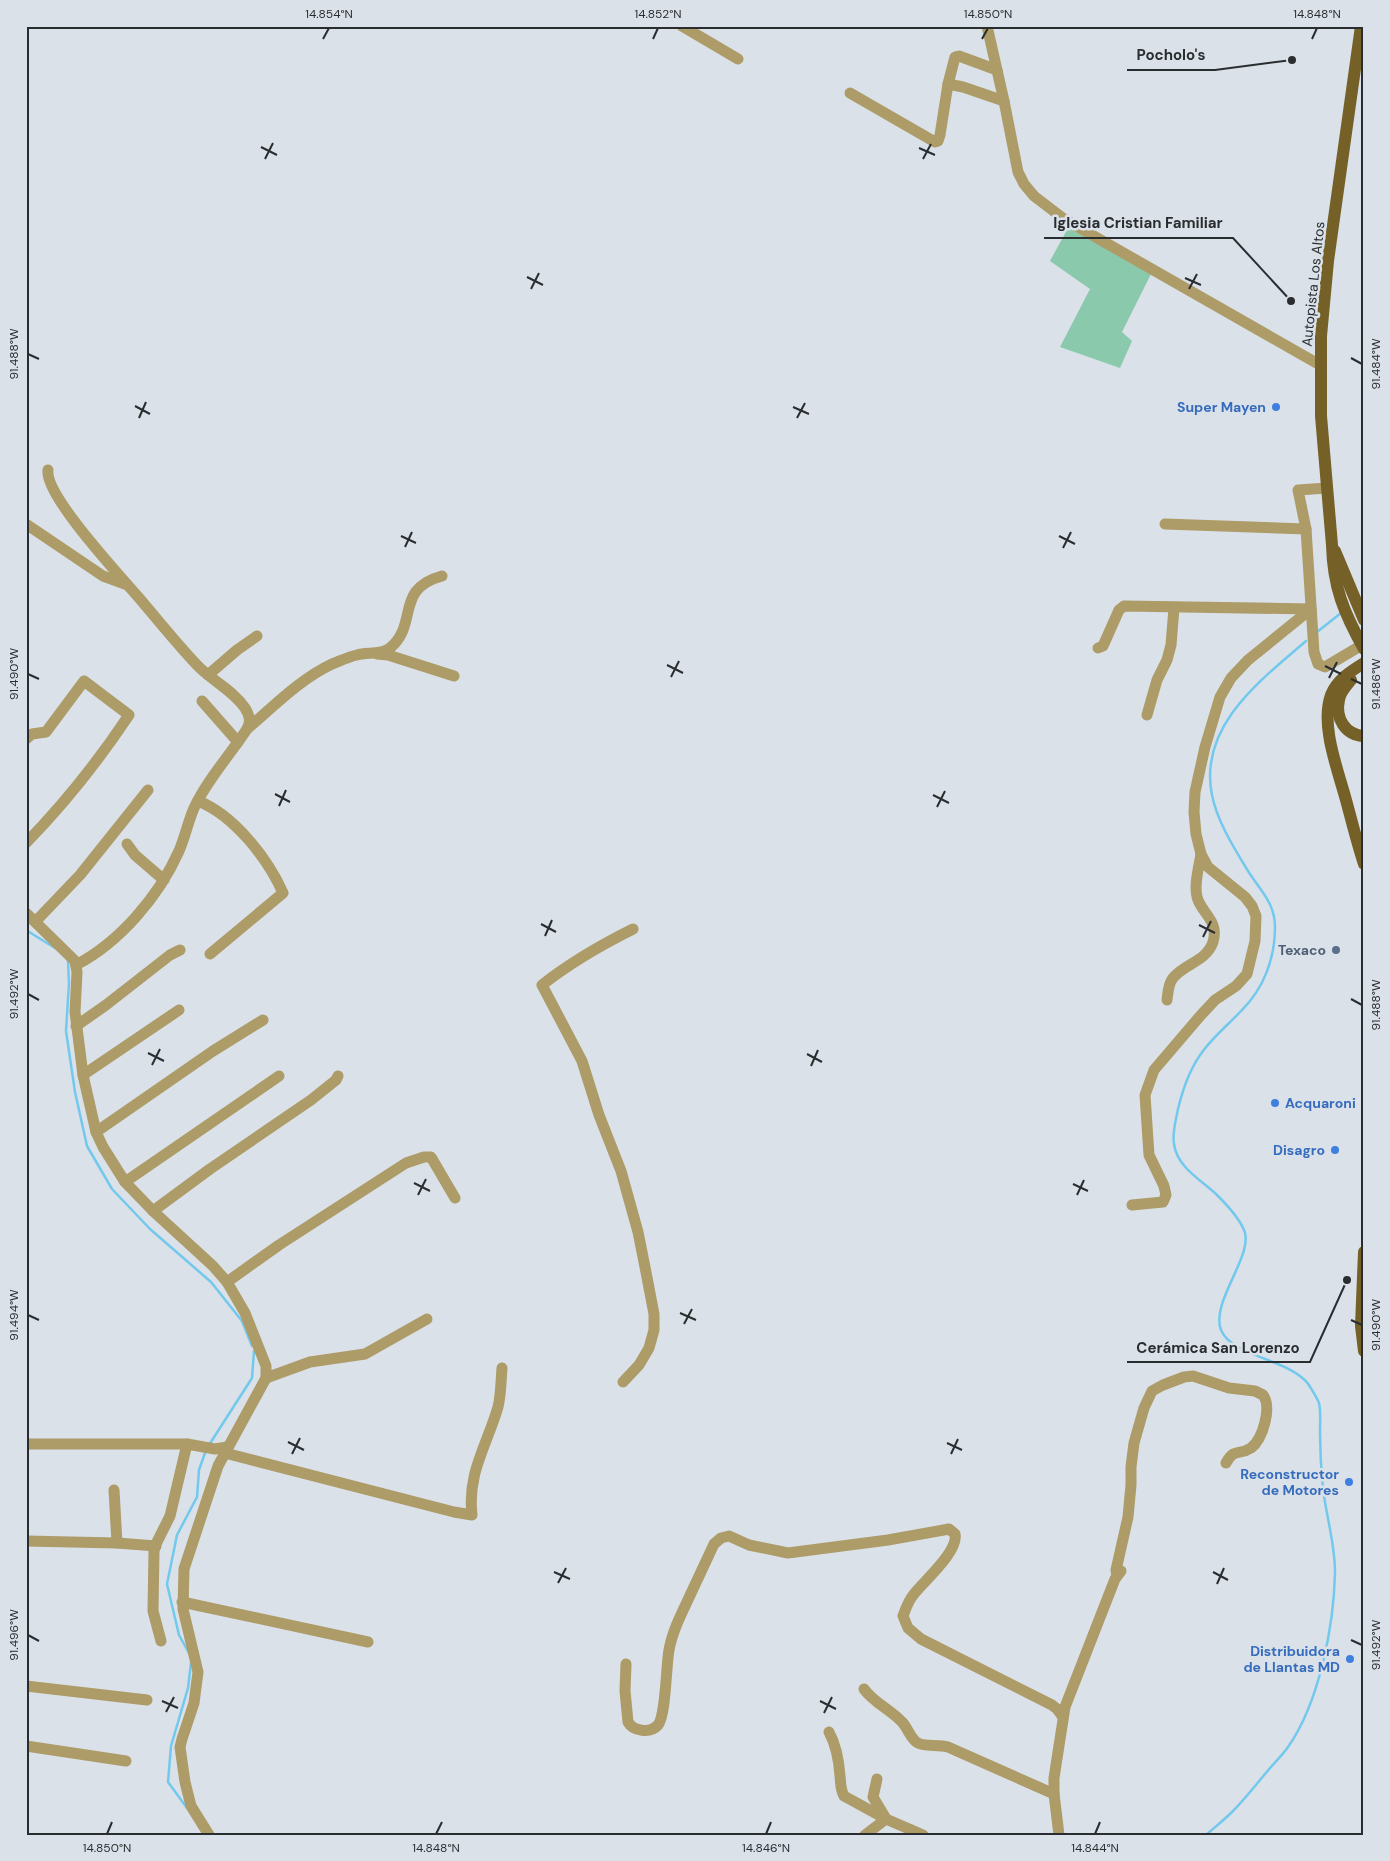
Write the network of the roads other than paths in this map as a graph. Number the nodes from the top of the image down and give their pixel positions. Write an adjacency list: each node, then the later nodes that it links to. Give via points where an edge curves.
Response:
1 (682, 26): 4 (street)
2 (987, 26): 5 (street)
3 (1361, 26): 9 (main road, Autopista Los Altos, via 1328,261)
4 (738, 59)
5 (998, 70): 6 (street, via 957,56); 8 (street)
6 (948, 84): 7 (street, via 940,135 934,142); 8 (street)
7 (850, 93)
8 (1004, 101): 9 (street, via 1018,172 1042,204)
9 (1320, 365): 11 (main road, Autopista Los Altos)
10 (48, 470): 16 (street, via 54,491)
11 (1327, 488): 14 (street, via 1298,490); 17 (main road, Autopista Los Altos, via 1332,568)
12 (26, 524): 16 (street, via 103,576)
13 (1166, 524): 14 (street)
14 (1306, 529): 19 (street)
15 (442, 576): 24 (street, via 417,588 398,640 385,651)
16 (125, 584): 27 (street)
17 (1343, 587): 20 (main road, Autopista Los Altos); 22 (main road, Autopista Los Altos, via 1349,622)
18 (1174, 608): 19 (street); 23 (street, via 1121,607 1103,646); 30 (street, via 1169,652)
19 (1311, 609): 22 (street, via 1314,652 1320,666 1330,666); 39 (street, via 1248,660 1231,678 1220,697 1195,792 1196,834)
20 (1363, 617)
21 (257, 636): 27 (street)
22 (1363, 647)
23 (1098, 648)
24 (373, 653): 28 (street); 31 (street, via 349,657 317,672)
25 (1364, 663): 40 (main road, via 1338,684 1327,711 1331,742)
26 (1364, 671): 32 (main road, via 1350,680 1338,700 1338,708 1343,726 1352,734)
27 (208, 675): 31 (street, via 245,708 250,719)
28 (454, 676)
29 (202, 702): 34 (street)
30 (1147, 715)
31 (247, 729): 34 (street)
32 (1364, 736)
33 (26, 739): 37 (street, via 48,730 84,681 129,714 101,755)
34 (238, 742): 36 (street)
35 (148, 790): 43 (street, via 80,875)
36 (198, 802): 41 (street); 46 (street, via 219,812 242,833 269,866 283,893)
37 (26, 843)
38 (127, 844): 41 (street)
39 (1201, 854): 48 (street, via 1198,900 1214,926 1214,940 1209,951 1173,977); 58 (street, via 1208,867 1252,906 1256,916 1250,969 1236,986 1215,1000 1154,1070 1145,1094 1145,1116 1149,1155 1166,1195 1163,1202)
40 (1364, 864)
41 (164, 880): 47 (street, via 123,930)
42 (26, 913): 43 (street)
43 (36, 922): 47 (street)
44 (633, 929): 66 (street, via 576,960 542,984 582,1061 621,1171 638,1232 654,1314 654,1330 649,1348)
45 (180, 950): 51 (street)
46 (210, 954)
47 (76, 965): 51 (street)
48 (1166, 1000)
49 (179, 1010): 52 (street)
50 (263, 1020): 55 (street)
51 (76, 1026): 52 (street)
52 (83, 1075): 55 (street)
53 (278, 1076): 56 (street)
54 (338, 1076): 59 (street, via 311,1100)
55 (96, 1132): 56 (street)
56 (125, 1182): 59 (street)
57 (456, 1198): 61 (street, via 431,1157 424,1157 406,1164)
58 (1132, 1205)
59 (153, 1211): 61 (street)
60 (1364, 1252): 63 (main road)
61 (227, 1282): 65 (street, via 245,1313 266,1366)
62 (427, 1319): 65 (street, via 365,1354 310,1362)
63 (1364, 1349)
64 (502, 1368): 69 (street, via 499,1404 474,1475 472,1515 360,1489)
65 (266, 1378): 69 (street)
66 (623, 1382)
67 (26, 1444): 68 (street)
68 (190, 1445): 69 (street); 75 (street, via 170,1516)
69 (222, 1450): 77 (street, via 184,1568)
70 (1226, 1463): 76 (street, via 1232,1454 1249,1449 1260,1436 1267,1405 1263,1395 1192,1376 1152,1391 1134,1443 1128,1517)
71 (114, 1490): 74 (street)
72 (1131, 1536): 76 (street, via 1126,1560)
73 (26, 1541): 74 (street)
74 (117, 1543): 75 (street)
75 (156, 1546): 78 (street, via 153,1611)
76 (1117, 1576): 84 (street)
77 (182, 1602): 79 (street); 91 (street, via 198,1672 194,1703 180,1747 184,1782 191,1806)
78 (161, 1640)
79 (368, 1642)
80 (626, 1664): 84 (street, via 628,1722 635,1729 654,1728 662,1718 672,1635 714,1544 721,1538 729,1536 788,1552 949,1529 955,1534 955,1544 906,1606 903,1616 908,1628 921,1639 1052,1705)
81 (26, 1686): 83 (street)
82 (864, 1689): 89 (street, via 897,1716 915,1742 948,1747)
83 (147, 1700)
84 (1063, 1717): 89 (street)
85 (829, 1732): 90 (street, via 834,1742 840,1789 844,1796)
86 (26, 1746): 87 (street)
87 (126, 1761)
88 (877, 1779): 90 (street, via 873,1796)
89 (1054, 1794): 94 (street)
90 (886, 1819): 92 (street); 93 (street)
91 (209, 1835)
92 (865, 1835)
93 (923, 1835)
94 (1059, 1835)

